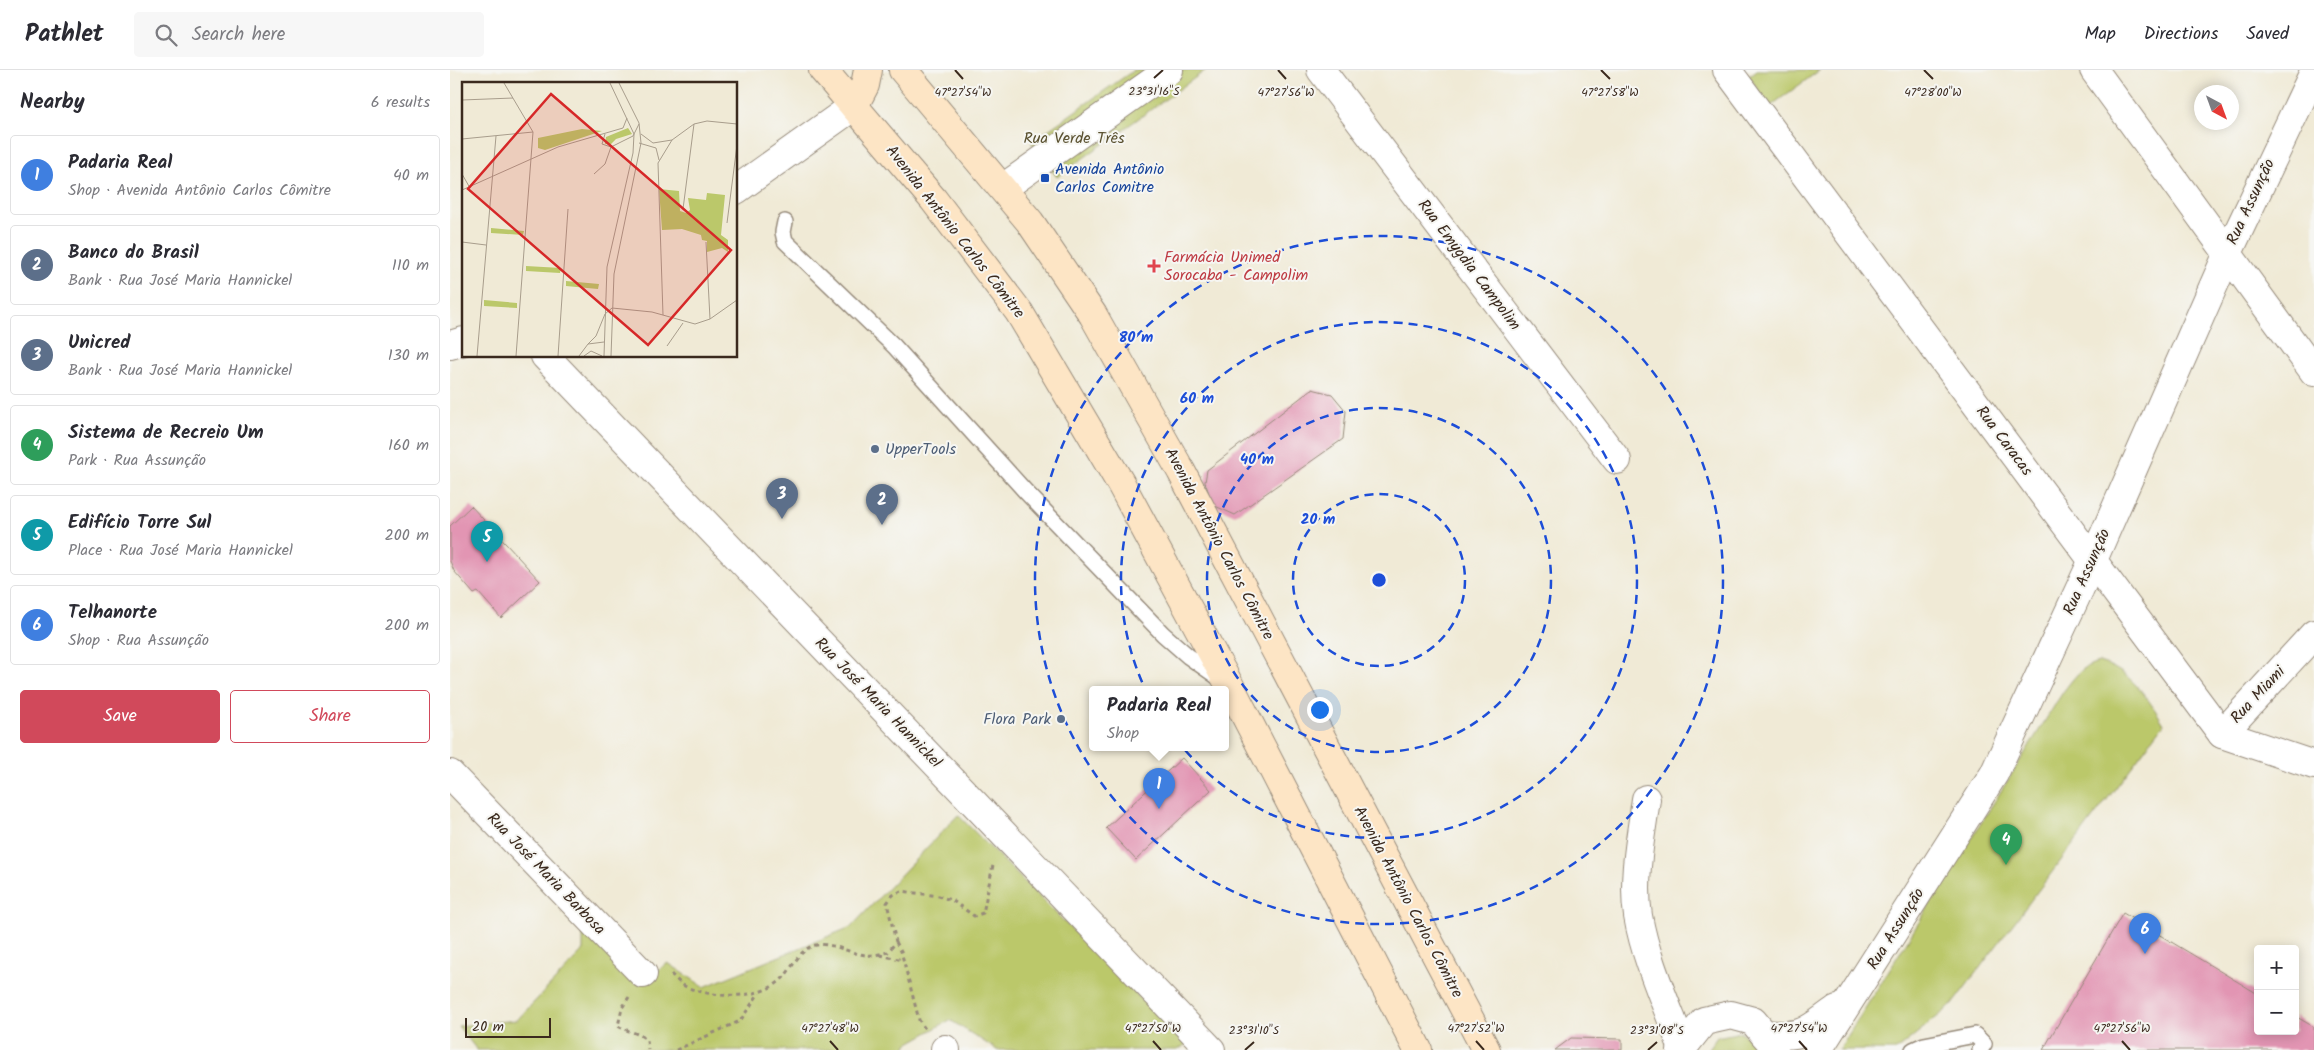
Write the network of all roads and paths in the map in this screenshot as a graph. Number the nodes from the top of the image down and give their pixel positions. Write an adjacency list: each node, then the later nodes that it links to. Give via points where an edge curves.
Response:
1 (823, 70): 9 (main road, Avenida Antônio Carlos Cômitre)
2 (868, 70): 9 (main road, via 866,85)
3 (903, 70): 10 (main road, Avenida Antônio Carlos Cômitre)
4 (1169, 70): 10 (street)
5 (1321, 70): 16 (street, Rua Emygdia Campolim)
6 (1727, 70): 17 (street, Rua Caracas)
7 (2094, 70): 13 (street)
8 (2312, 80): 13 (street, Rua Assunção)
9 (854, 106): 11 (street); 19 (main road, Avenida Antônio Carlos Cômitre, via 932,199 1019,312 1121,484)
10 (1002, 188): 39 (main road, Avenida Antônio Carlos Cômitre, via 1030,222 1093,315 1181,471)
11 (738, 189)
12 (785, 222): 19 (lane, via 785,241 894,346 1072,541 1162,634)
13 (2228, 253): 15 (street); 17 (street, Rua Assunção)
14 (547, 358): 24 (street, Rua José Maria Hannickel)
15 (2314, 372)
16 (1617, 460)
17 (2093, 560): 20 (street, Rua Caracas); 30 (street, Rua Assunção, via 1994,774)
18 (2314, 634): 20 (street, Rua Miami)
19 (1230, 686): 38 (main road, Avenida Antônio Carlos Cômitre)
20 (2222, 734): 21 (street)
21 (2314, 765)
22 (450, 774): 28 (street, Rua José Maria Barbosa)
23 (1646, 799): 32 (street, via 1638,861 1638,916 1654,972)
24 (1000, 830): 25 (path, via 983,913 974,916 953,901 939,896 901,891 893,895 887,904); 37 (street, Rua José Maria Hannickel)
25 (896, 942): 26 (path, via 888,952); 27 (path)
26 (878, 954): 27 (path); 29 (path, via 828,945 806,948 782,979)
27 (903, 960): 34 (path, via 919,1020)
28 (643, 974): 29 (path, via 656,969 668,971 687,988 702,992); 35 (path, via 622,1008 618,1026 647,1040)
29 (759, 992): 36 (path, via 740,1021)
30 (1853, 998): 31 (street, via 1804,1032); 40 (street, Rua Assunção)
31 (1769, 1042): 32 (street, via 1752,1021 1731,1015 1704,1021)
32 (1682, 1048)
33 (1920, 1048): 41 (lane, via 1974,1035 1984,1044)
34 (945, 1049)
35 (648, 1050)
36 (676, 1050)
37 (1211, 1050)
38 (1418, 1050)
39 (1486, 1050)
40 (1818, 1050)
41 (1980, 1050)

